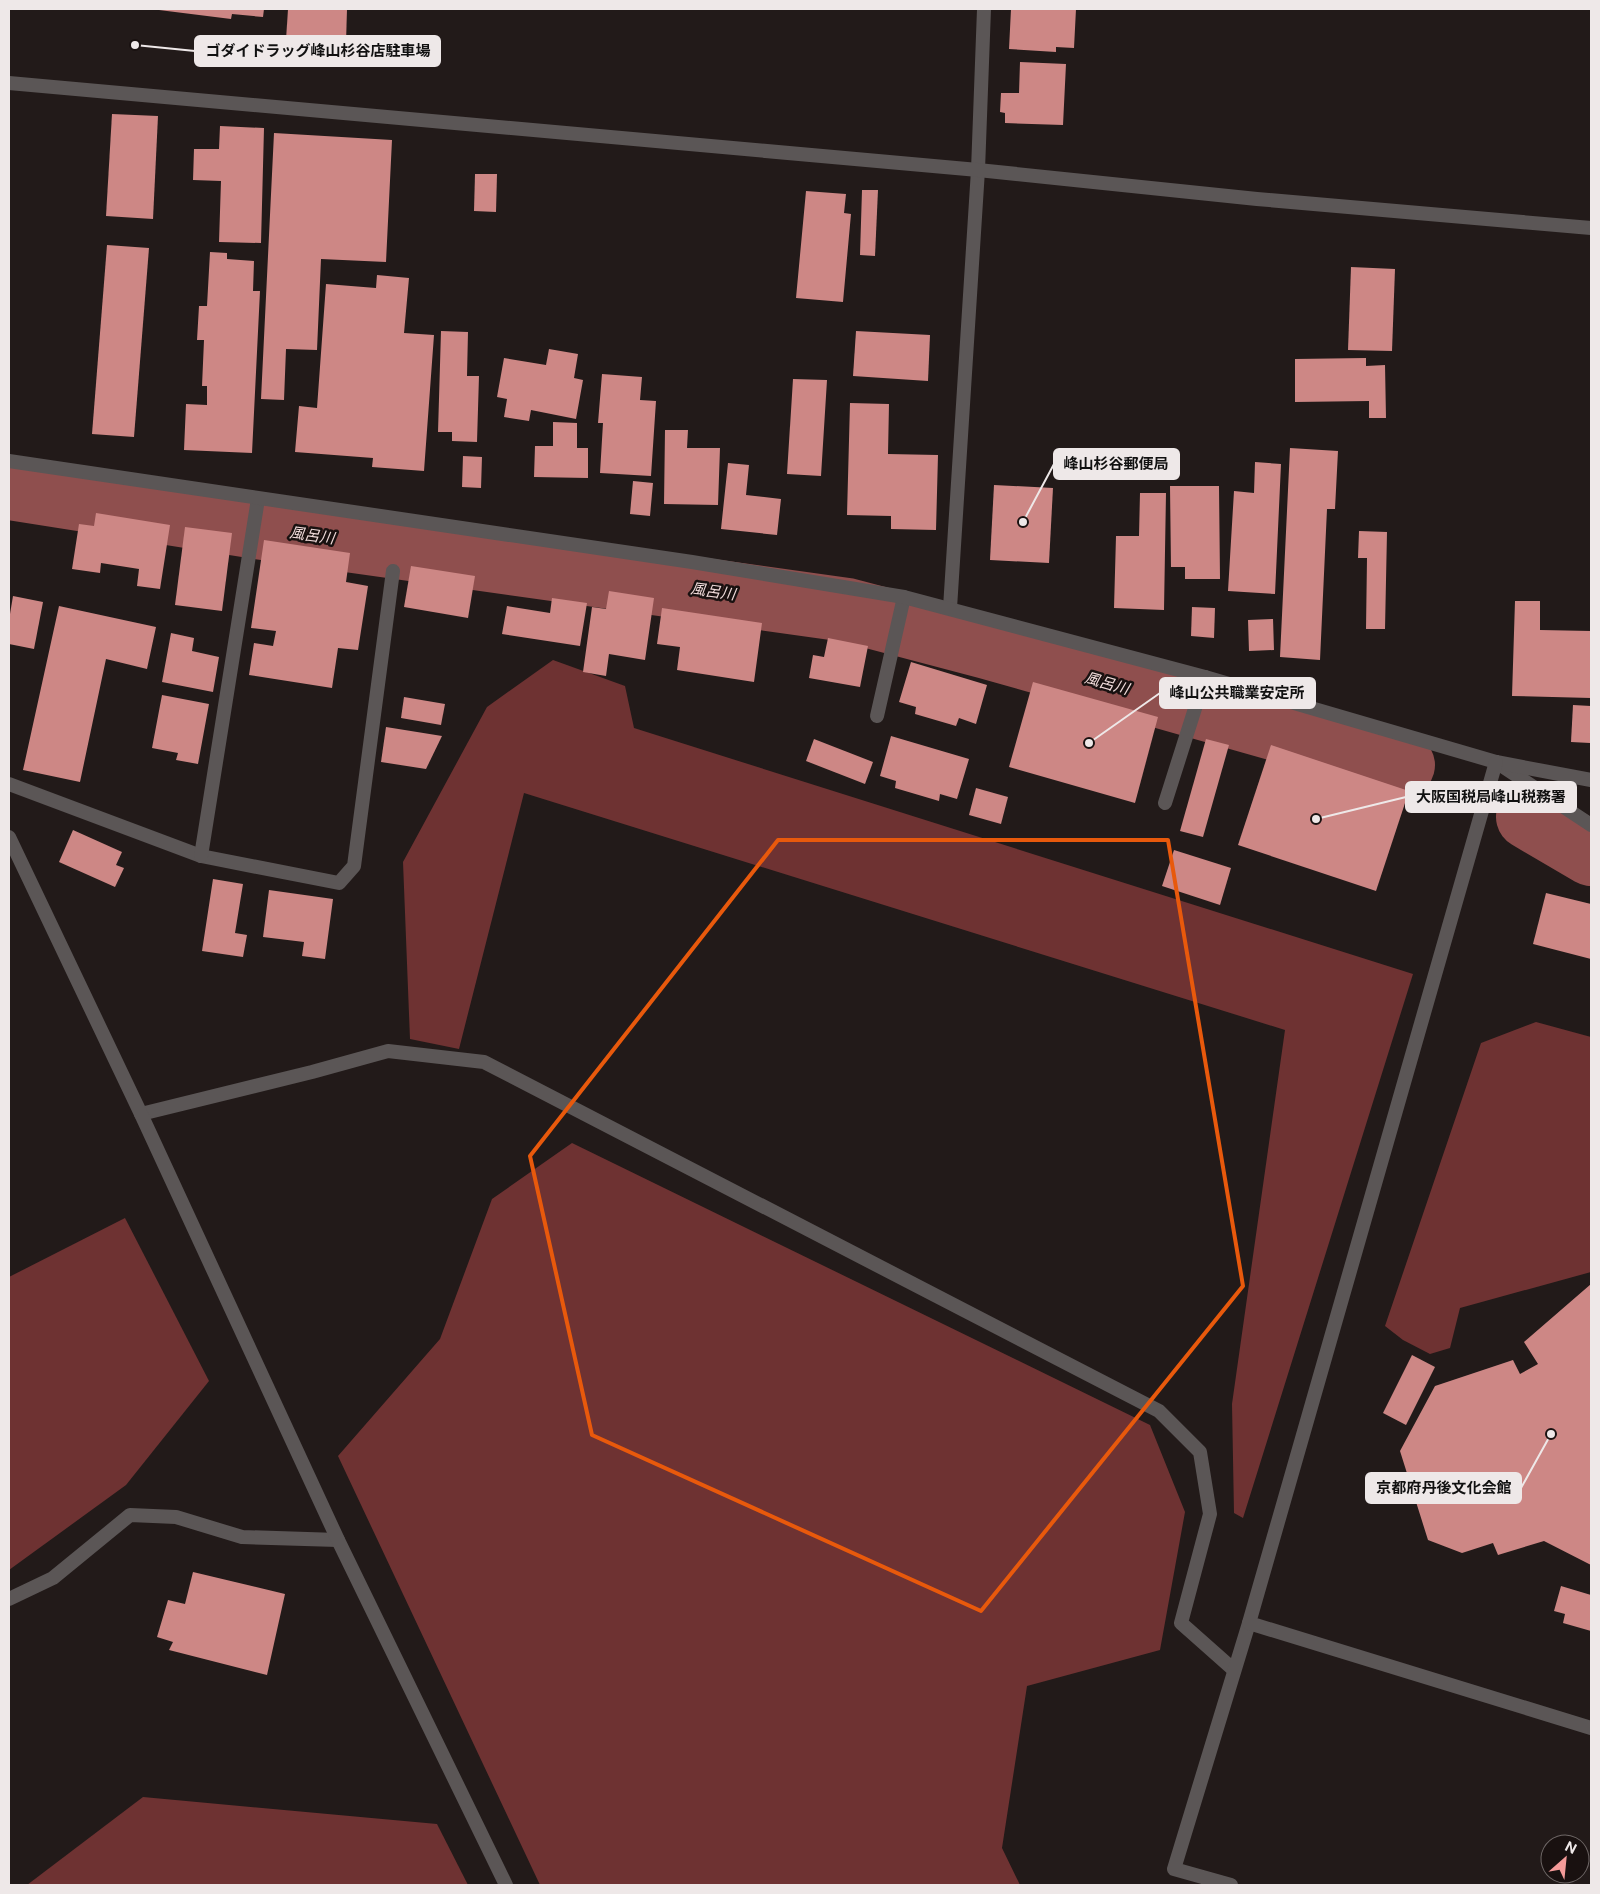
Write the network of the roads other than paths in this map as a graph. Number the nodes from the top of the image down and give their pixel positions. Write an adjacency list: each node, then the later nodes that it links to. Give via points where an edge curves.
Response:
1 (984, 9): 3 (street)
2 (9, 83): 3 (street)
3 (978, 170): 4 (street, via 1257,199); 9 (street)
4 (1591, 228)
5 (9, 461): 6 (street)
6 (258, 499): 8 (street, via 672,559); 18 (street)
7 (393, 571): 18 (street, via 354,866 339,883)
8 (904, 597): 9 (street); 11 (street)
9 (950, 608): 10 (street)
10 (1205, 677): 12 (street); 15 (street)
11 (877, 716)
12 (1496, 762): 13 (street); 16 (street); 22 (street)
13 (1591, 780)
14 (9, 784): 18 (street)
15 (1165, 803)
16 (1591, 825)
17 (9, 837): 19 (street)
18 (201, 856)
19 (141, 1114): 20 (street); 23 (street, via 388,1051 484,1062 1159,1411 1200,1452 1210,1514 1182,1623)
20 (338, 1540): 21 (street, via 242,1537 176,1517 130,1515 53,1578); 25 (street)
21 (9, 1599)
22 (1249, 1623): 23 (street); 24 (street)
23 (1234, 1670): 26 (street, via 1174,1869)
24 (1591, 1728)
25 (506, 1885)
26 (1231, 1885)

